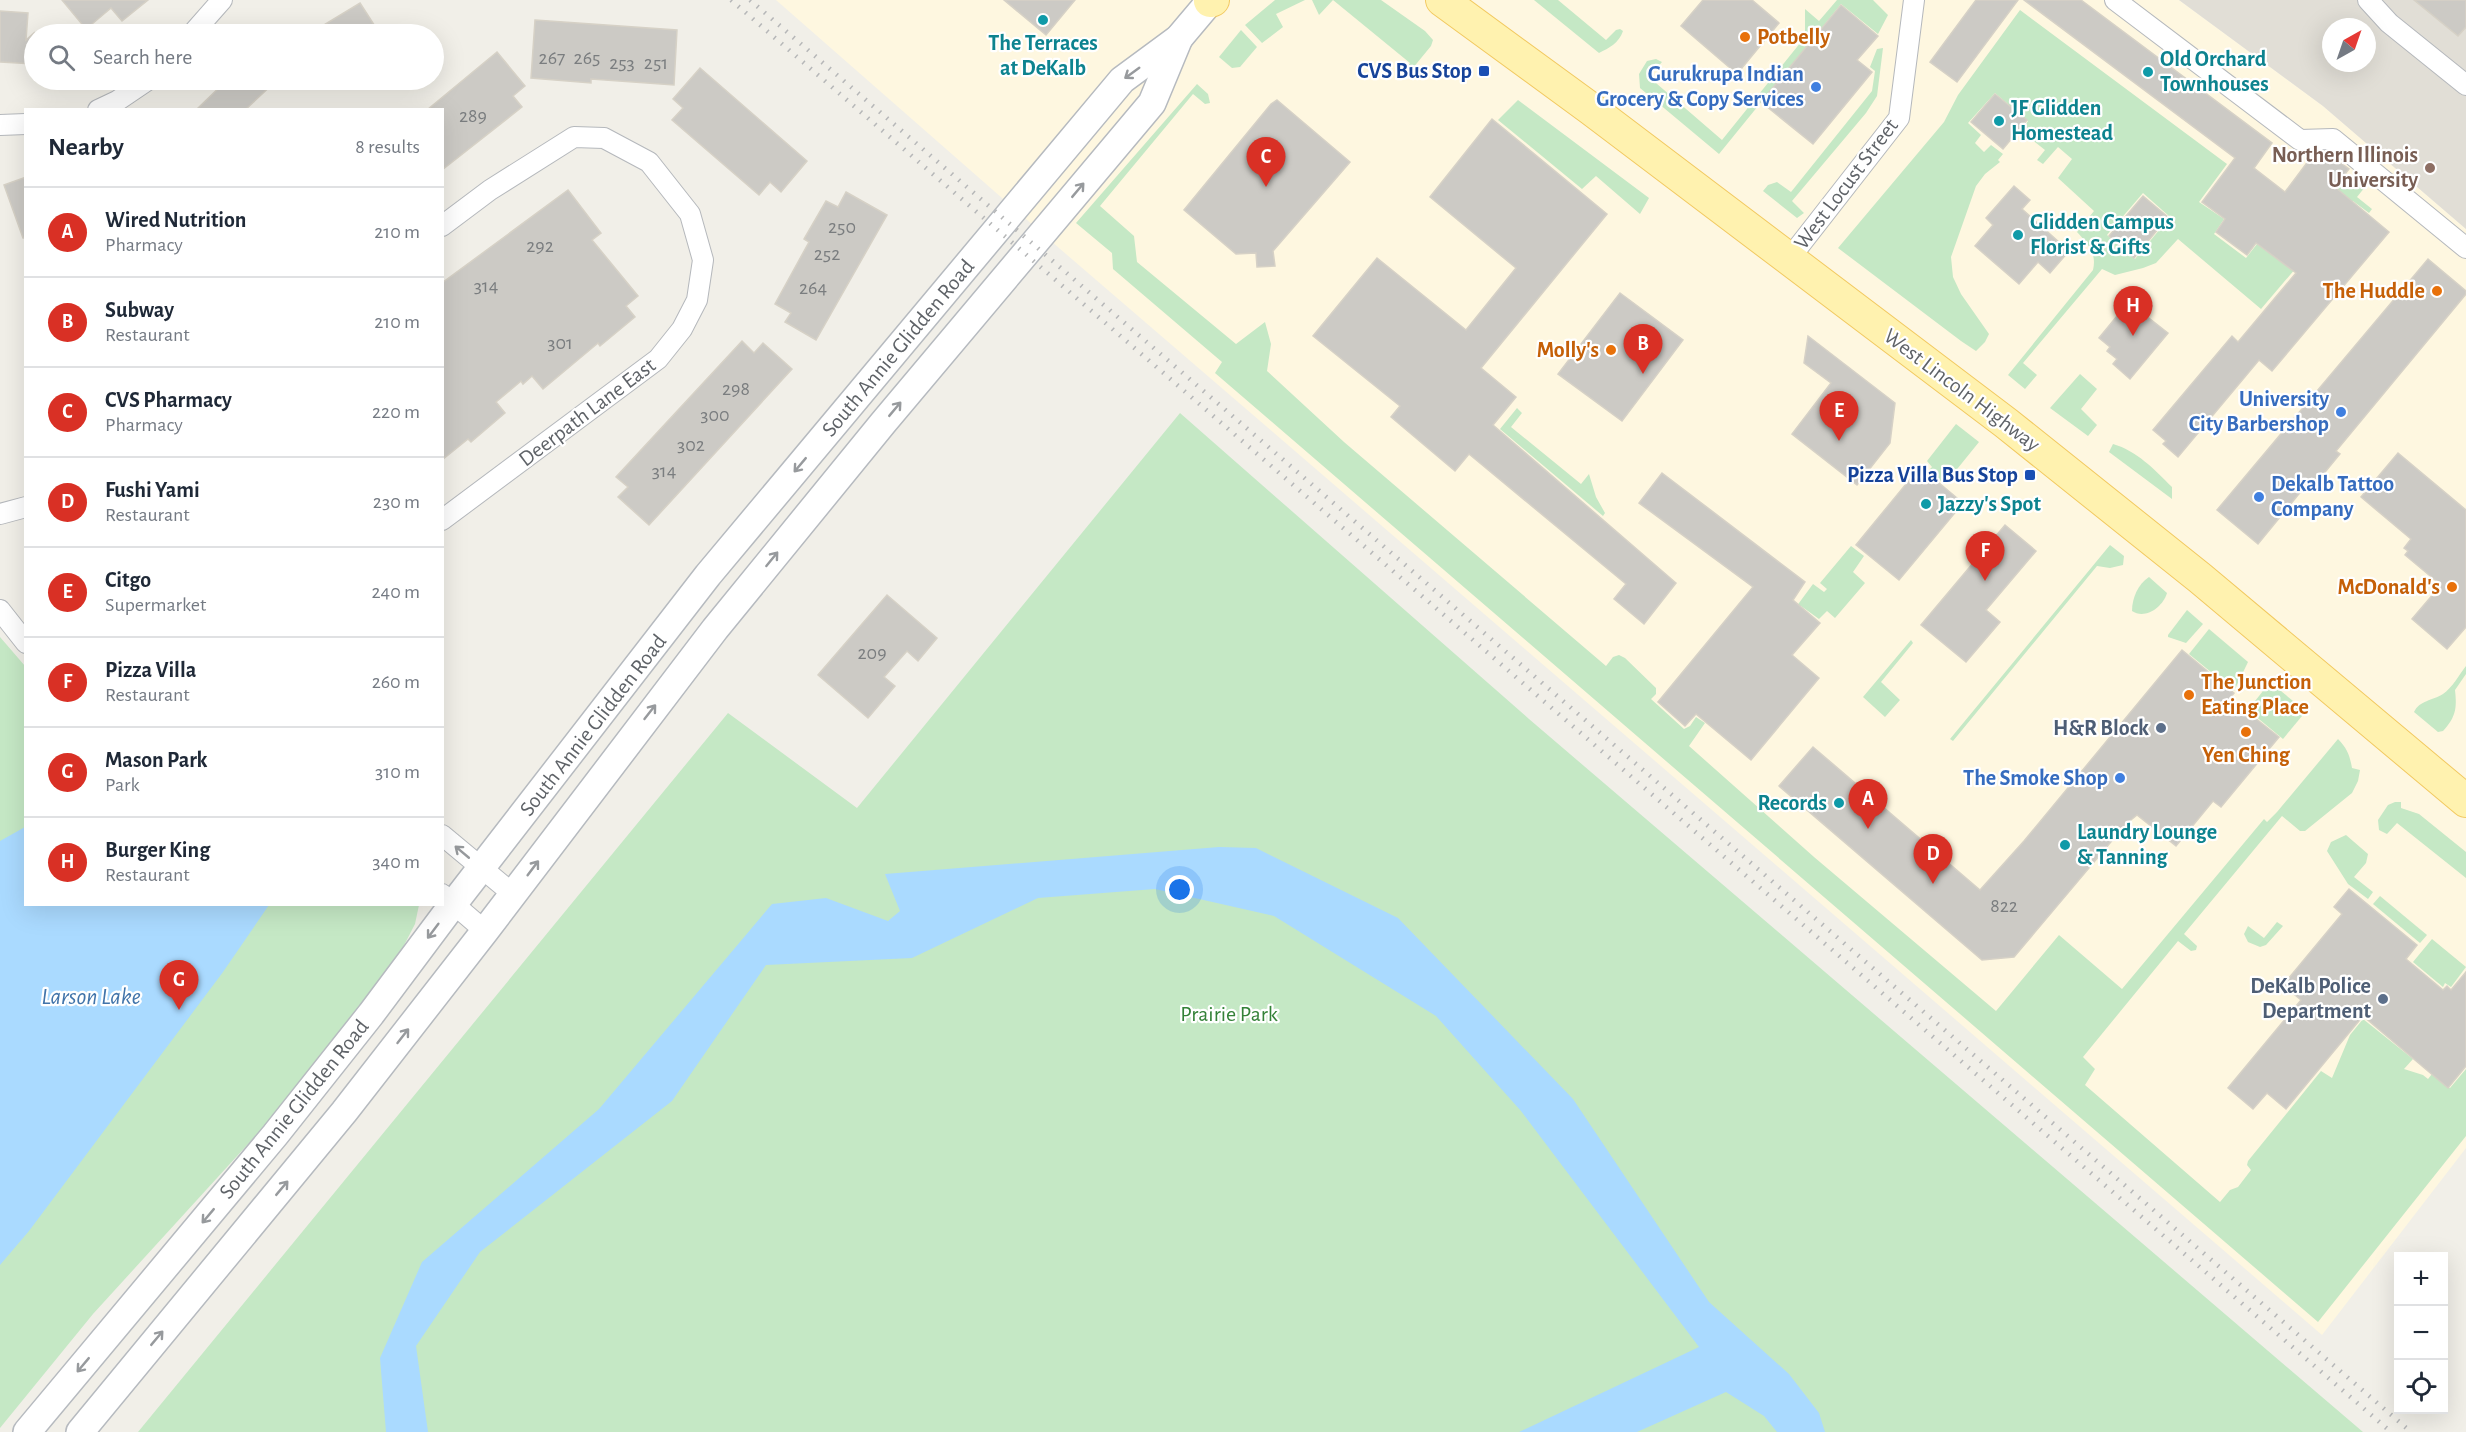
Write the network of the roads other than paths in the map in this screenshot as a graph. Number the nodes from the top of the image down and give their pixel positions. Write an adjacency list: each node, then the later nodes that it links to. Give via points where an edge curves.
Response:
1 (222, 0): 7 (street)
2 (1211, 0): 8 (main road, South Annie Glidden Road)
3 (1442, 0): 16 (main road, West Lincoln Highway)
4 (1914, 0): 16 (street, West Locust Street, via 1899,118)
5 (2115, 0): 15 (street, via 2300,140 2333,138)
6 (2368, 0): 9 (street, via 2388,23)
7 (201, 24)
8 (1179, 38): 24 (main road, South Annie Glidden Road, one-way to 24, via 1115,88 708,575); 25 (main road, South Annie Glidden Road, one-way to 8, via 715,629 1152,103)
9 (2466, 85)
10 (134, 90): 11 (street)
11 (103, 108)
12 (24, 124): 13 (street)
13 (0, 125)
14 (444, 224): 19 (street, Deerpath Lane East, via 574,137 604,138 649,162 690,214 703,260 697,300 682,330 658,359)
15 (2466, 248)
16 (1789, 260): 22 (main road, West Lincoln Highway, via 2086,486)
17 (24, 508): 18 (street)
18 (0, 514)
19 (444, 519)
20 (0, 610): 21 (street)
21 (24, 640)
22 (2466, 801)
23 (444, 837): 24 (street, one-way to 23)
24 (482, 869): 25 (street); 26 (main road, South Annie Glidden Road)
25 (513, 894): 28 (main road, South Annie Glidden Road)
26 (448, 898): 28 (street)
27 (443, 906): 29 (main road, South Annie Glidden Road, one-way to 29, via 371,1014)
28 (485, 931): 30 (main road, South Annie Glidden Road, one-way to 28, via 311,1153)
29 (27, 1432)
30 (80, 1432)

